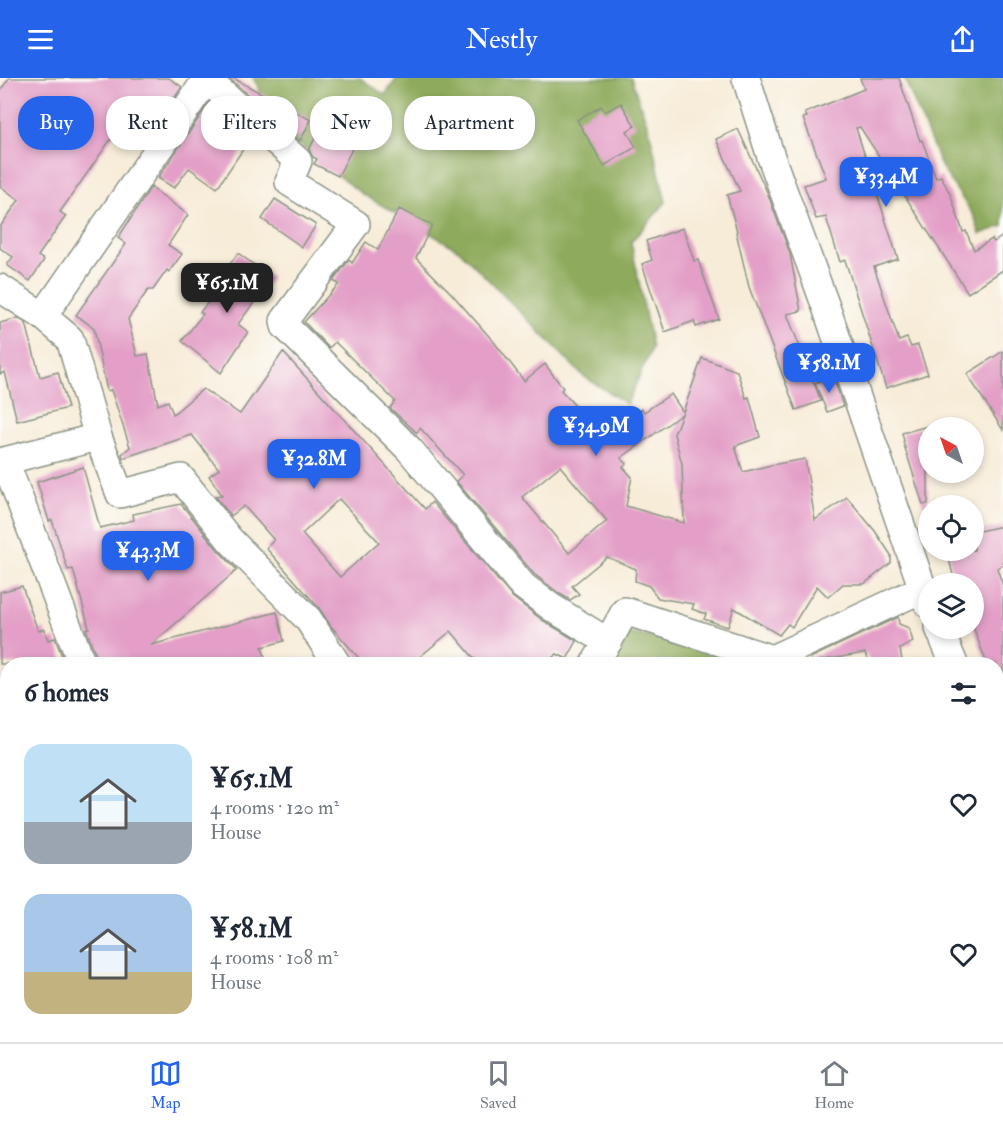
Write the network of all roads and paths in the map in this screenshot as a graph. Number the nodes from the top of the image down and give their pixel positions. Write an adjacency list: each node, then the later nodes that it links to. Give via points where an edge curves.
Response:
1 (746, 78): 7 (street)
2 (206, 79): 4 (street); 10 (street, via 298,161 289,182 356,224 284,321 285,326 409,448 523,586)
3 (0, 288): 4 (street)
4 (43, 316): 5 (street, via 70,339)
5 (98, 437): 6 (street); 12 (street, via 120,494 181,478 230,540 308,619)
6 (2, 462): 11 (street)
7 (918, 576)
8 (918, 600): 14 (street)
9 (944, 639): 15 (street)
10 (601, 653): 13 (street, via 625,611)
11 (79, 657)
12 (332, 657)
13 (766, 657)
14 (777, 657)
15 (951, 657)

